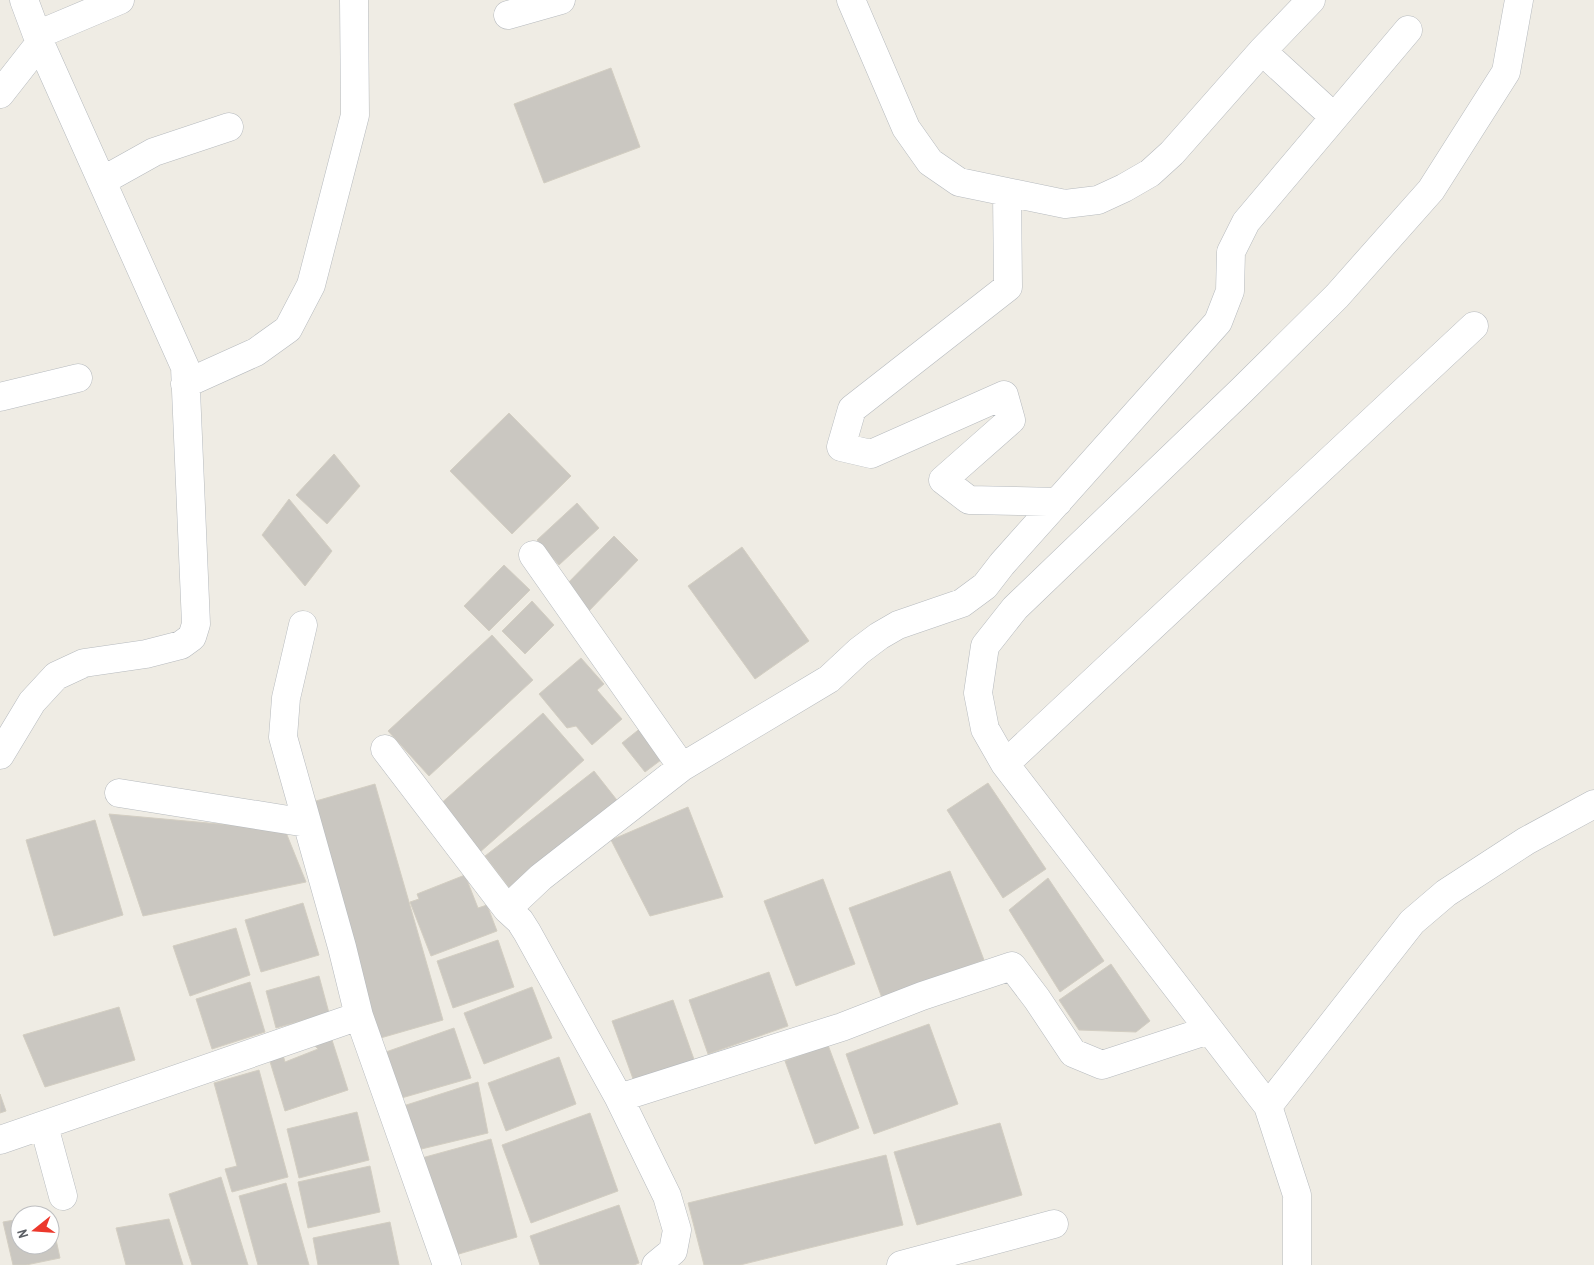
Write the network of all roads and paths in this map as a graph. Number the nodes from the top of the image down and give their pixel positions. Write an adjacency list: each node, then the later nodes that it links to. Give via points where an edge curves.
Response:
1 (24, 0): 10 (street)
2 (120, 0): 10 (street)
3 (354, 0): 19 (street, via 355,115 311,285 288,329 256,352)
4 (561, 0): 8 (street)
5 (851, 0): 16 (street, via 906,128 930,162 959,182)
6 (1310, 0): 11 (street)
7 (1519, 0): 26 (street, via 1506,72 1431,190 1336,296 1015,608 986,646 978,693 984,729)
8 (508, 15)
9 (1408, 30): 13 (street)
10 (38, 39): 12 (street); 15 (street)
11 (1262, 51): 13 (street); 16 (street, via 1172,153 1150,173 1124,188 1098,200 1066,204)
12 (0, 94)
13 (1334, 117): 21 (street, via 1246,222 1231,252 1230,291 1218,322)
14 (228, 127): 15 (street, via 154,152)
15 (102, 182): 19 (street, via 185,368)
16 (1007, 192): 21 (street, via 1008,287 852,409 841,447 871,454 1004,395 1011,420 943,480 968,500)
17 (1474, 326): 26 (street)
18 (78, 378): 20 (street)
19 (185, 384): 25 (street, via 196,607 192,637 181,645 146,654 84,663 56,676 32,702)
20 (0, 396)
21 (1058, 502): 27 (street, via 985,586 962,603 898,625 879,636 828,679)
22 (533, 555): 27 (street)
23 (303, 625): 30 (street, via 286,698 283,738)
24 (385, 749): 31 (street)
25 (0, 755)
26 (1005, 764): 33 (street)
27 (682, 767): 31 (street, via 541,877)
28 (119, 793): 30 (street)
29 (1594, 804): 35 (street, via 1518,846 1446,893 1412,922)
30 (307, 823): 32 (street)
31 (507, 909): 34 (street, via 527,932)
32 (359, 1016): 36 (street); 41 (street)
33 (1209, 1030): 34 (street, via 1102,1065 1073,1053 1012,966 922,996 842,1028); 35 (street)
34 (619, 1098): 40 (street, via 667,1196 677,1230 673,1251)
35 (1268, 1106): 43 (street, via 1297,1195)
36 (44, 1126): 37 (street); 38 (street)
37 (0, 1140)
38 (63, 1196)
39 (1054, 1224): 42 (street)
40 (660, 1264)
41 (447, 1265)
42 (901, 1265)
43 (1297, 1265)

